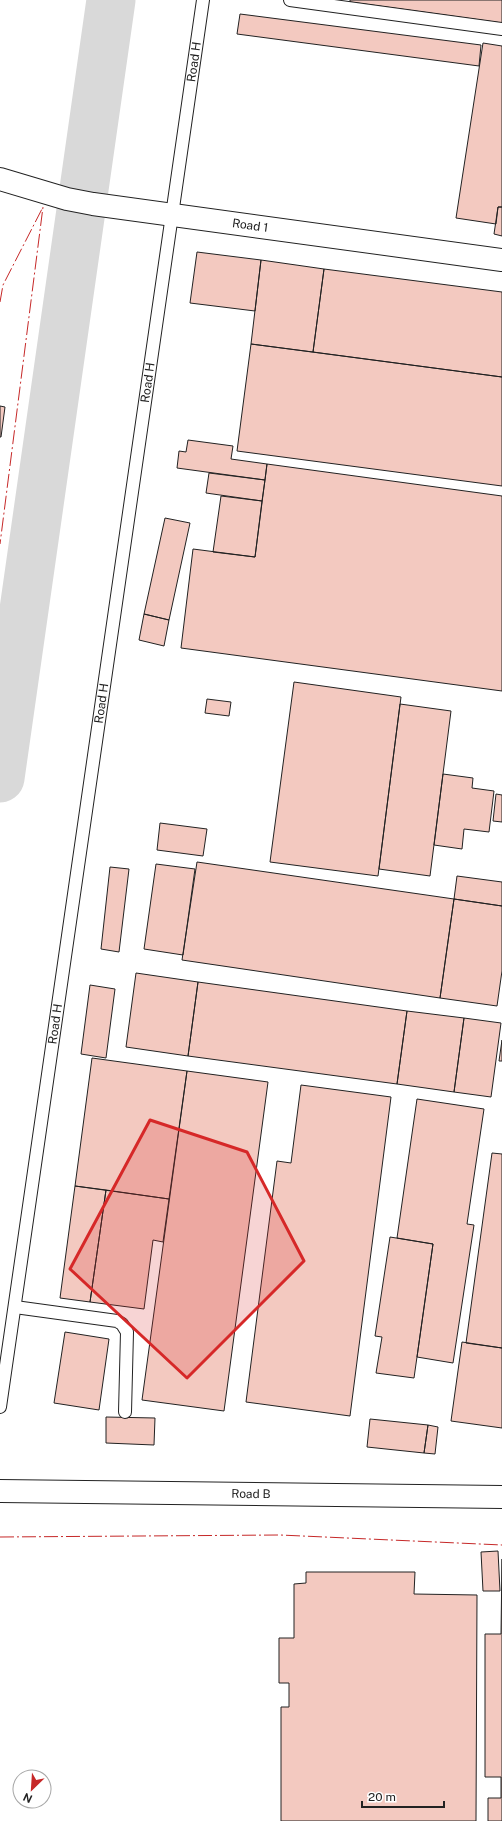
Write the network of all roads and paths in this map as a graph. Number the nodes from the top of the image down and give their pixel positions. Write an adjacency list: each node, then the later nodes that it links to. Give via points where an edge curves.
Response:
1 (203, 0): 5 (lane, Road H)
2 (290, 0): 3 (lane)
3 (502, 29)
4 (0, 179): 5 (street, Road 1, via 67,200)
5 (173, 216): 6 (street, Road 1); 7 (lane, Road H)
6 (502, 260)
7 (15, 1307): 8 (lane, Road H); 9 (lane, via 117,1321 122,1324 127,1332)
8 (0, 1407)
9 (125, 1412)
10 (0, 1491): 11 (street, Road B)
11 (502, 1497)

